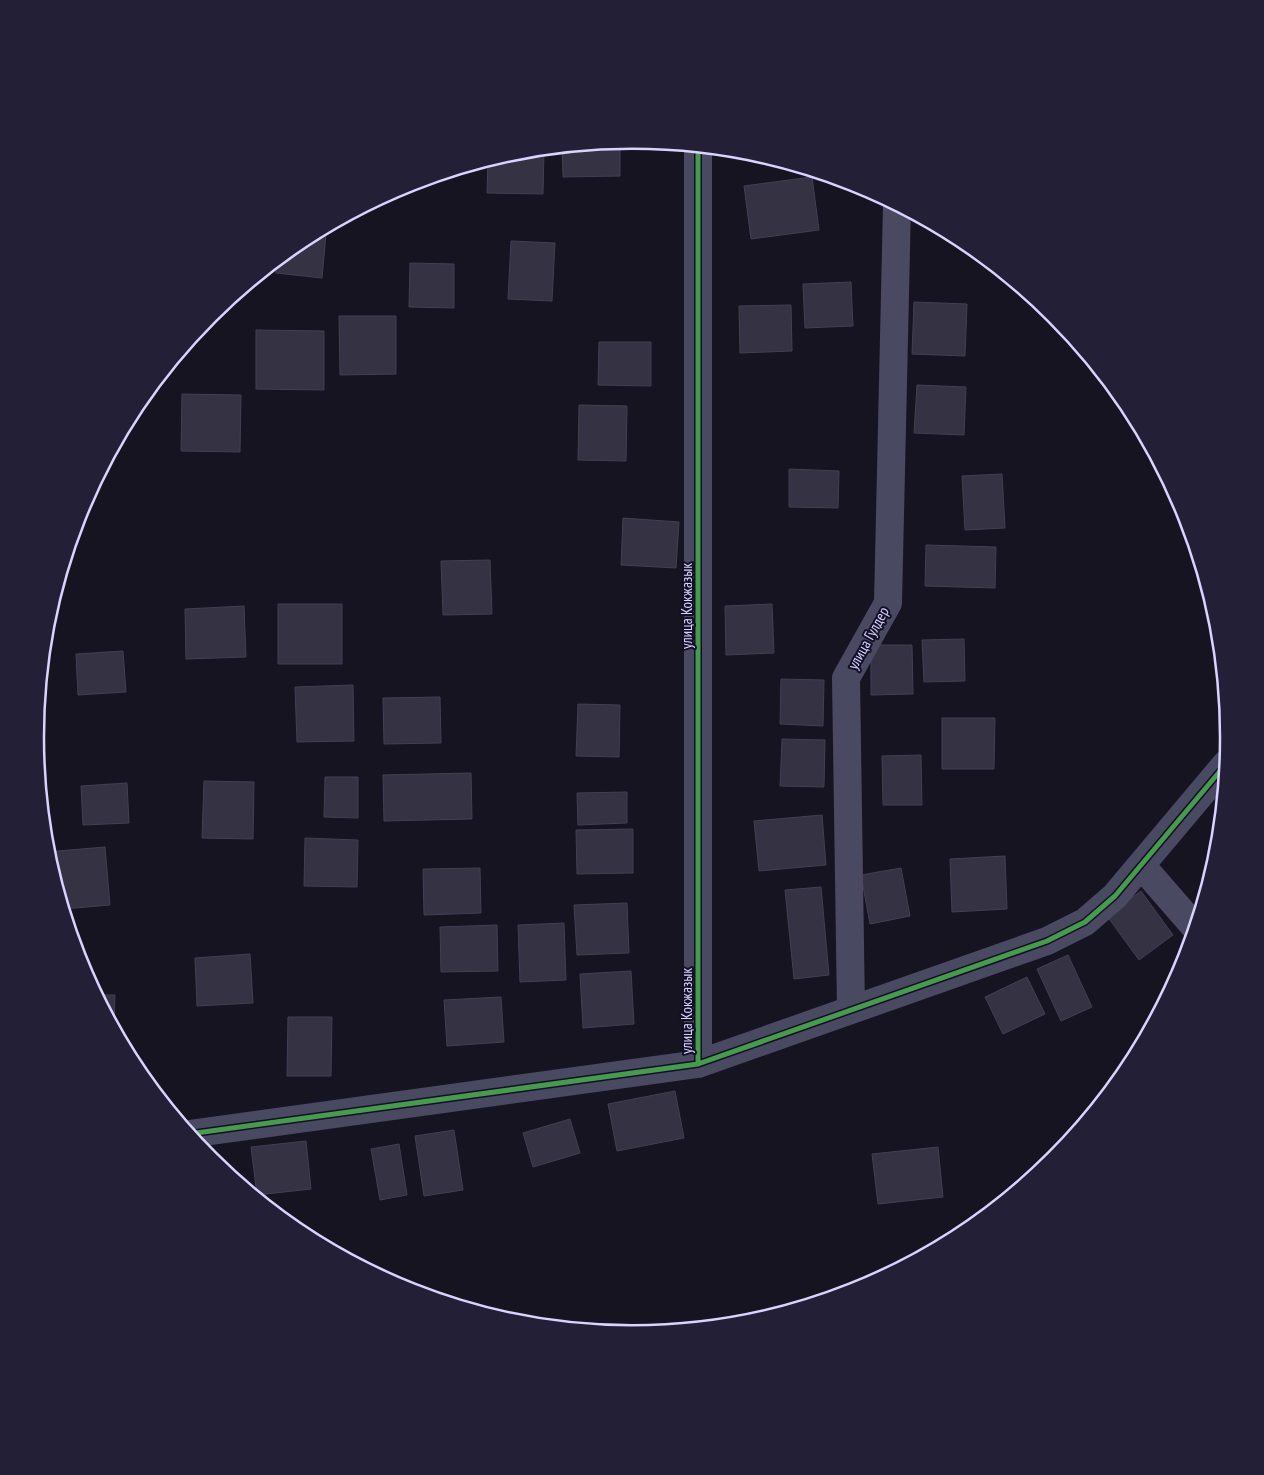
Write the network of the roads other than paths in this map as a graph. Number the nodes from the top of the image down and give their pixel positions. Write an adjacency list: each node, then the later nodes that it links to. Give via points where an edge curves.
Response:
1 (698, 153): 7 (street, улица Кокжазык)
2 (897, 213): 6 (street, улица Гулдер, via 888,604 846,678)
3 (1219, 772): 4 (street)
4 (1141, 865): 5 (street); 6 (street, via 1115,896 1085,922 1047,941)
5 (1191, 921)
6 (852, 1010): 7 (street)
7 (698, 1064): 8 (street)
8 (197, 1133)

